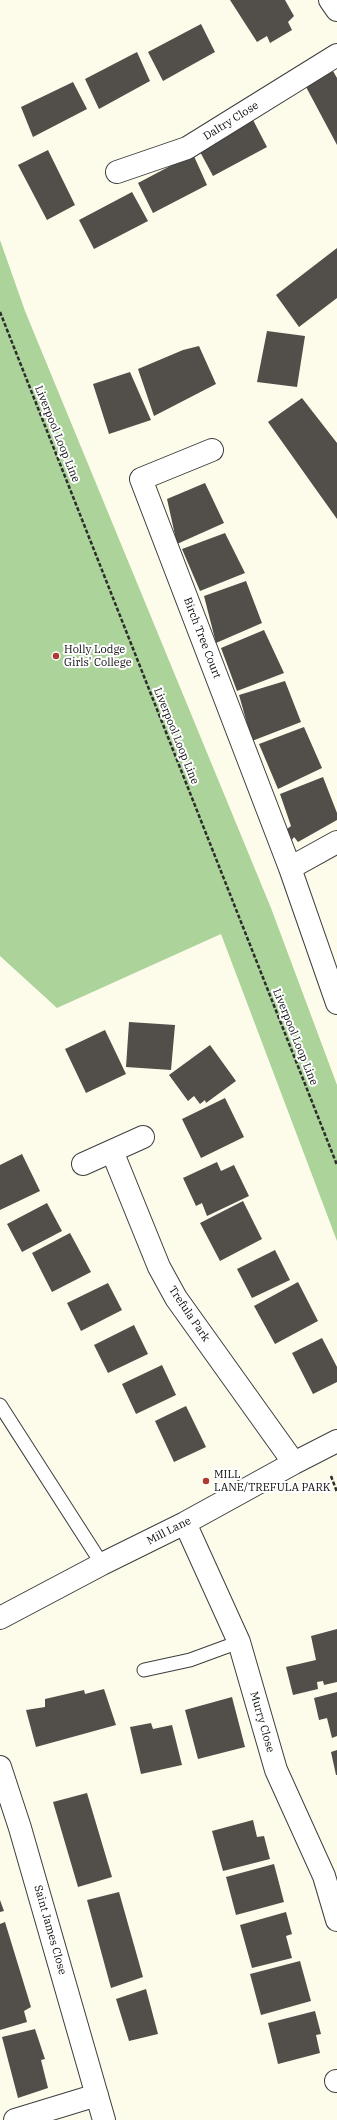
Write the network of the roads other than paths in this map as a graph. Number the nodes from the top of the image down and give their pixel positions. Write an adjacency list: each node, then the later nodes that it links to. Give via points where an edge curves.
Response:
1 (330, 0): 2 (street)
2 (337, 10)
3 (337, 55): 4 (street, Daltry Close, via 187,148)
4 (118, 172)
5 (212, 450): 7 (street, Birch Tree Court, via 141,479)
6 (337, 842): 7 (street)
7 (290, 868): 8 (street, Birch Tree Court)
8 (337, 1003)
9 (143, 1137): 10 (street)
10 (112, 1151): 11 (street); 14 (street, Trefula Park, via 159,1267 176,1298)
11 (83, 1164)
12 (0, 1405): 16 (lane)
13 (337, 1441): 14 (street, Mill Lane)
14 (294, 1463): 15 (street, Mill Lane)
15 (185, 1524): 16 (street, Mill Lane); 18 (street, Murry Close)
16 (102, 1564): 17 (street, Mill Lane)
17 (0, 1618)
18 (238, 1642): 19 (lane, via 190,1660); 21 (street, Murry Close, via 276,1770 324,1876)
19 (144, 1670)
20 (0, 1767): 22 (street, Saint James Close)
21 (337, 1920)
22 (97, 2095): 23 (street); 24 (street, Saint James Close)
23 (15, 2120)
24 (104, 2120)

